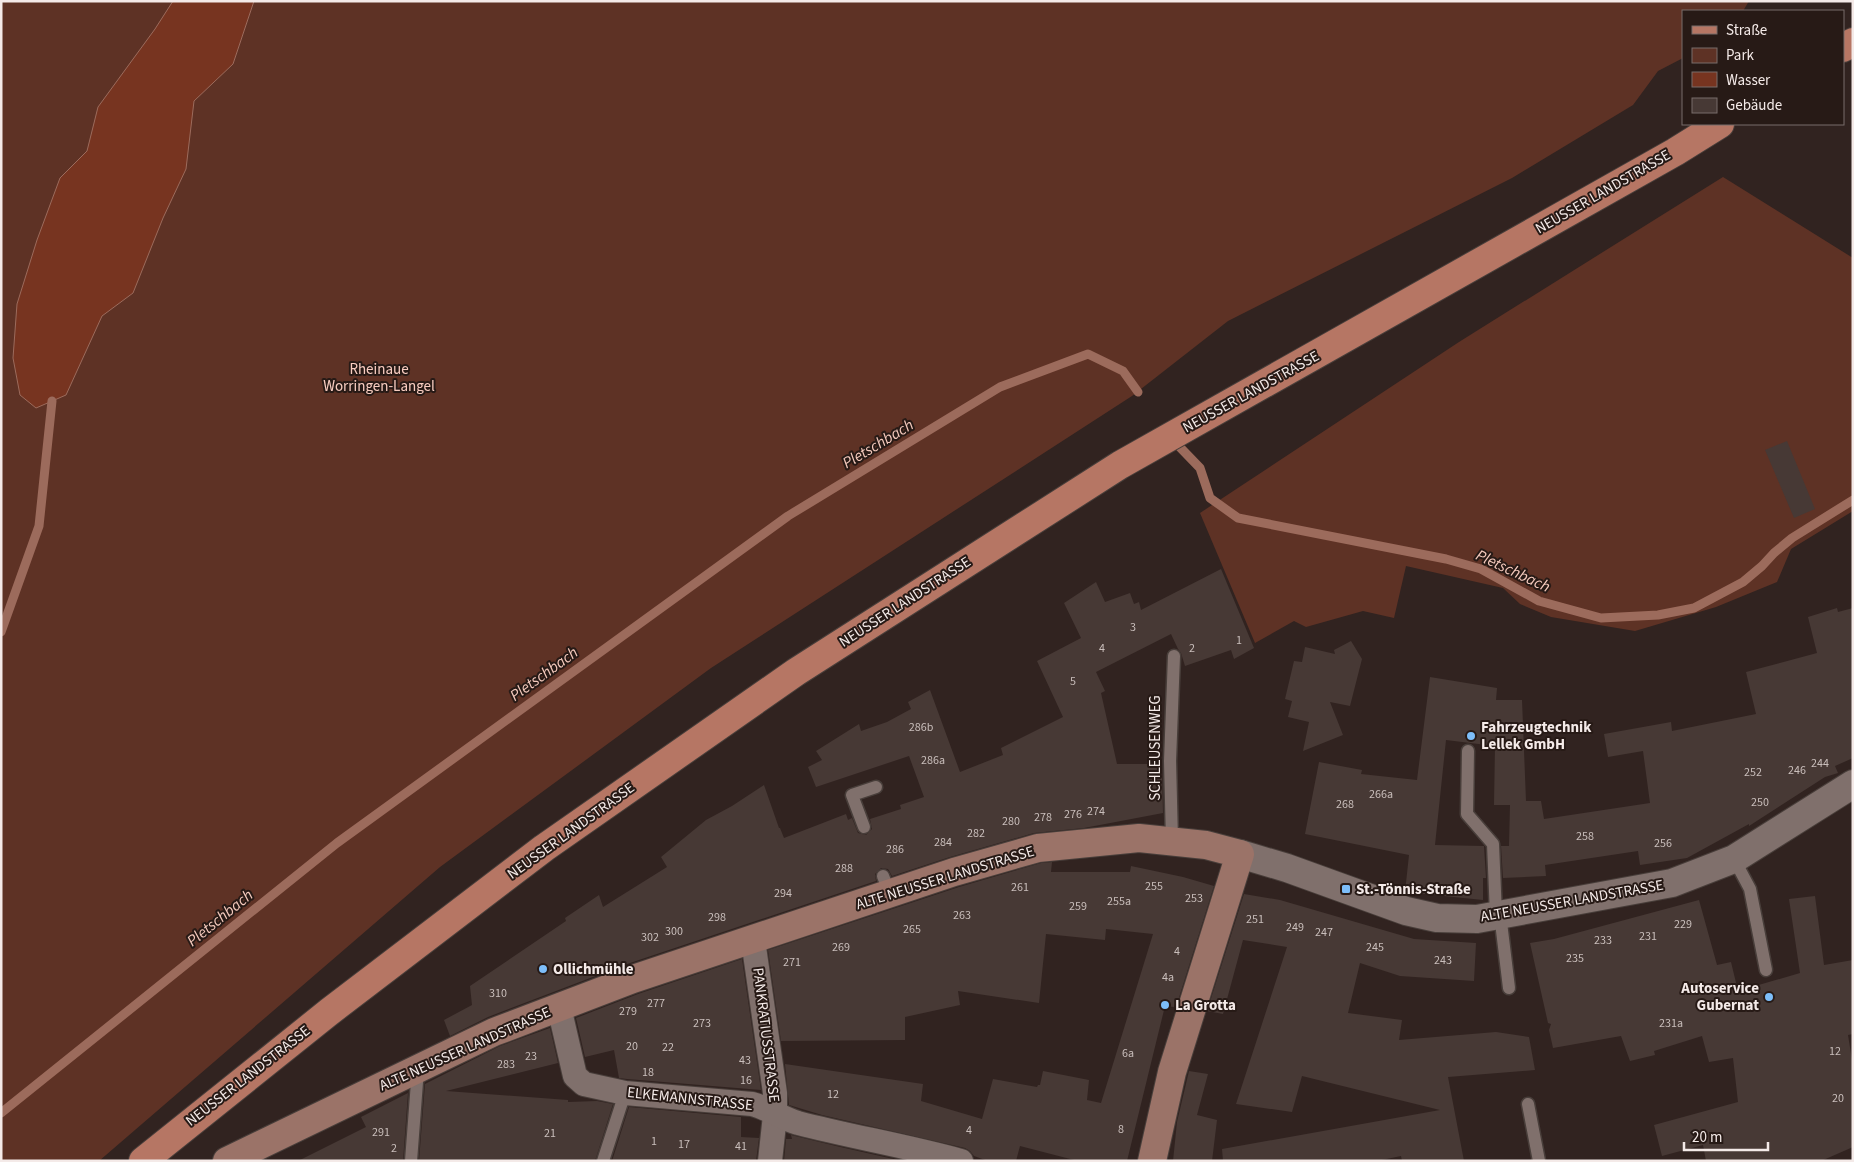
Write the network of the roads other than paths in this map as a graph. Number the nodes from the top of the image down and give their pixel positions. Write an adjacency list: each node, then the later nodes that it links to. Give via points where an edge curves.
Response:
1 (1718, 125): 19 (main road, NEUSSER LANDSTRASSE, via 1120,466 796,672 544,848 329,1012)
2 (1174, 656): 7 (lane, SCHLEUSENWEG, via 1170,761)
3 (1468, 751): 10 (lane, via 1466,814 1493,844)
4 (1853, 784): 9 (street, ALTE NEUSSER LANDSTRASSE)
5 (876, 787): 6 (lane, via 852,795)
6 (864, 826)
7 (1172, 840): 8 (main road, ALTE NEUSSER LANDSTRASSE); 11 (main road, ALTE NEUSSER LANDSTRASSE, via 1139,838 1038,848 954,872 886,885)
8 (1240, 854): 10 (street, ALTE NEUSSER LANDSTRASSE, via 1406,911 1437,918 1477,919); 25 (main road, via 1172,1072)
9 (1734, 859): 10 (street, ALTE NEUSSER LANDSTRASSE, via 1672,883); 12 (lane, via 1750,890)
10 (1498, 915): 13 (lane)
11 (754, 940): 14 (main road, ALTE NEUSSER LANDSTRASSE); 18 (street, PANKRATIUSSTRASSE, via 775,1093)
12 (1766, 970)
13 (1509, 988)
14 (559, 1007): 15 (main road, ALTE NEUSSER LANDSTRASSE, via 494,1032); 16 (street, ELKEMANNSTRASSE, via 576,1076 584,1084)
15 (418, 1069): 20 (main road, ALTE NEUSSER LANDSTRASSE); 21 (lane)
16 (625, 1093): 18 (street, ELKEMANNSTRASSE, via 752,1104); 22 (lane)
17 (1528, 1104): 26 (lane)
18 (775, 1115): 23 (street, PANKRATIUSSTRASSE); 24 (street, ELKEMANNSTRASSE)
19 (143, 1161)
20 (227, 1161)
21 (411, 1161)
22 (603, 1161)
23 (770, 1161)
24 (961, 1161)
25 (1152, 1161)
26 (1539, 1161)

